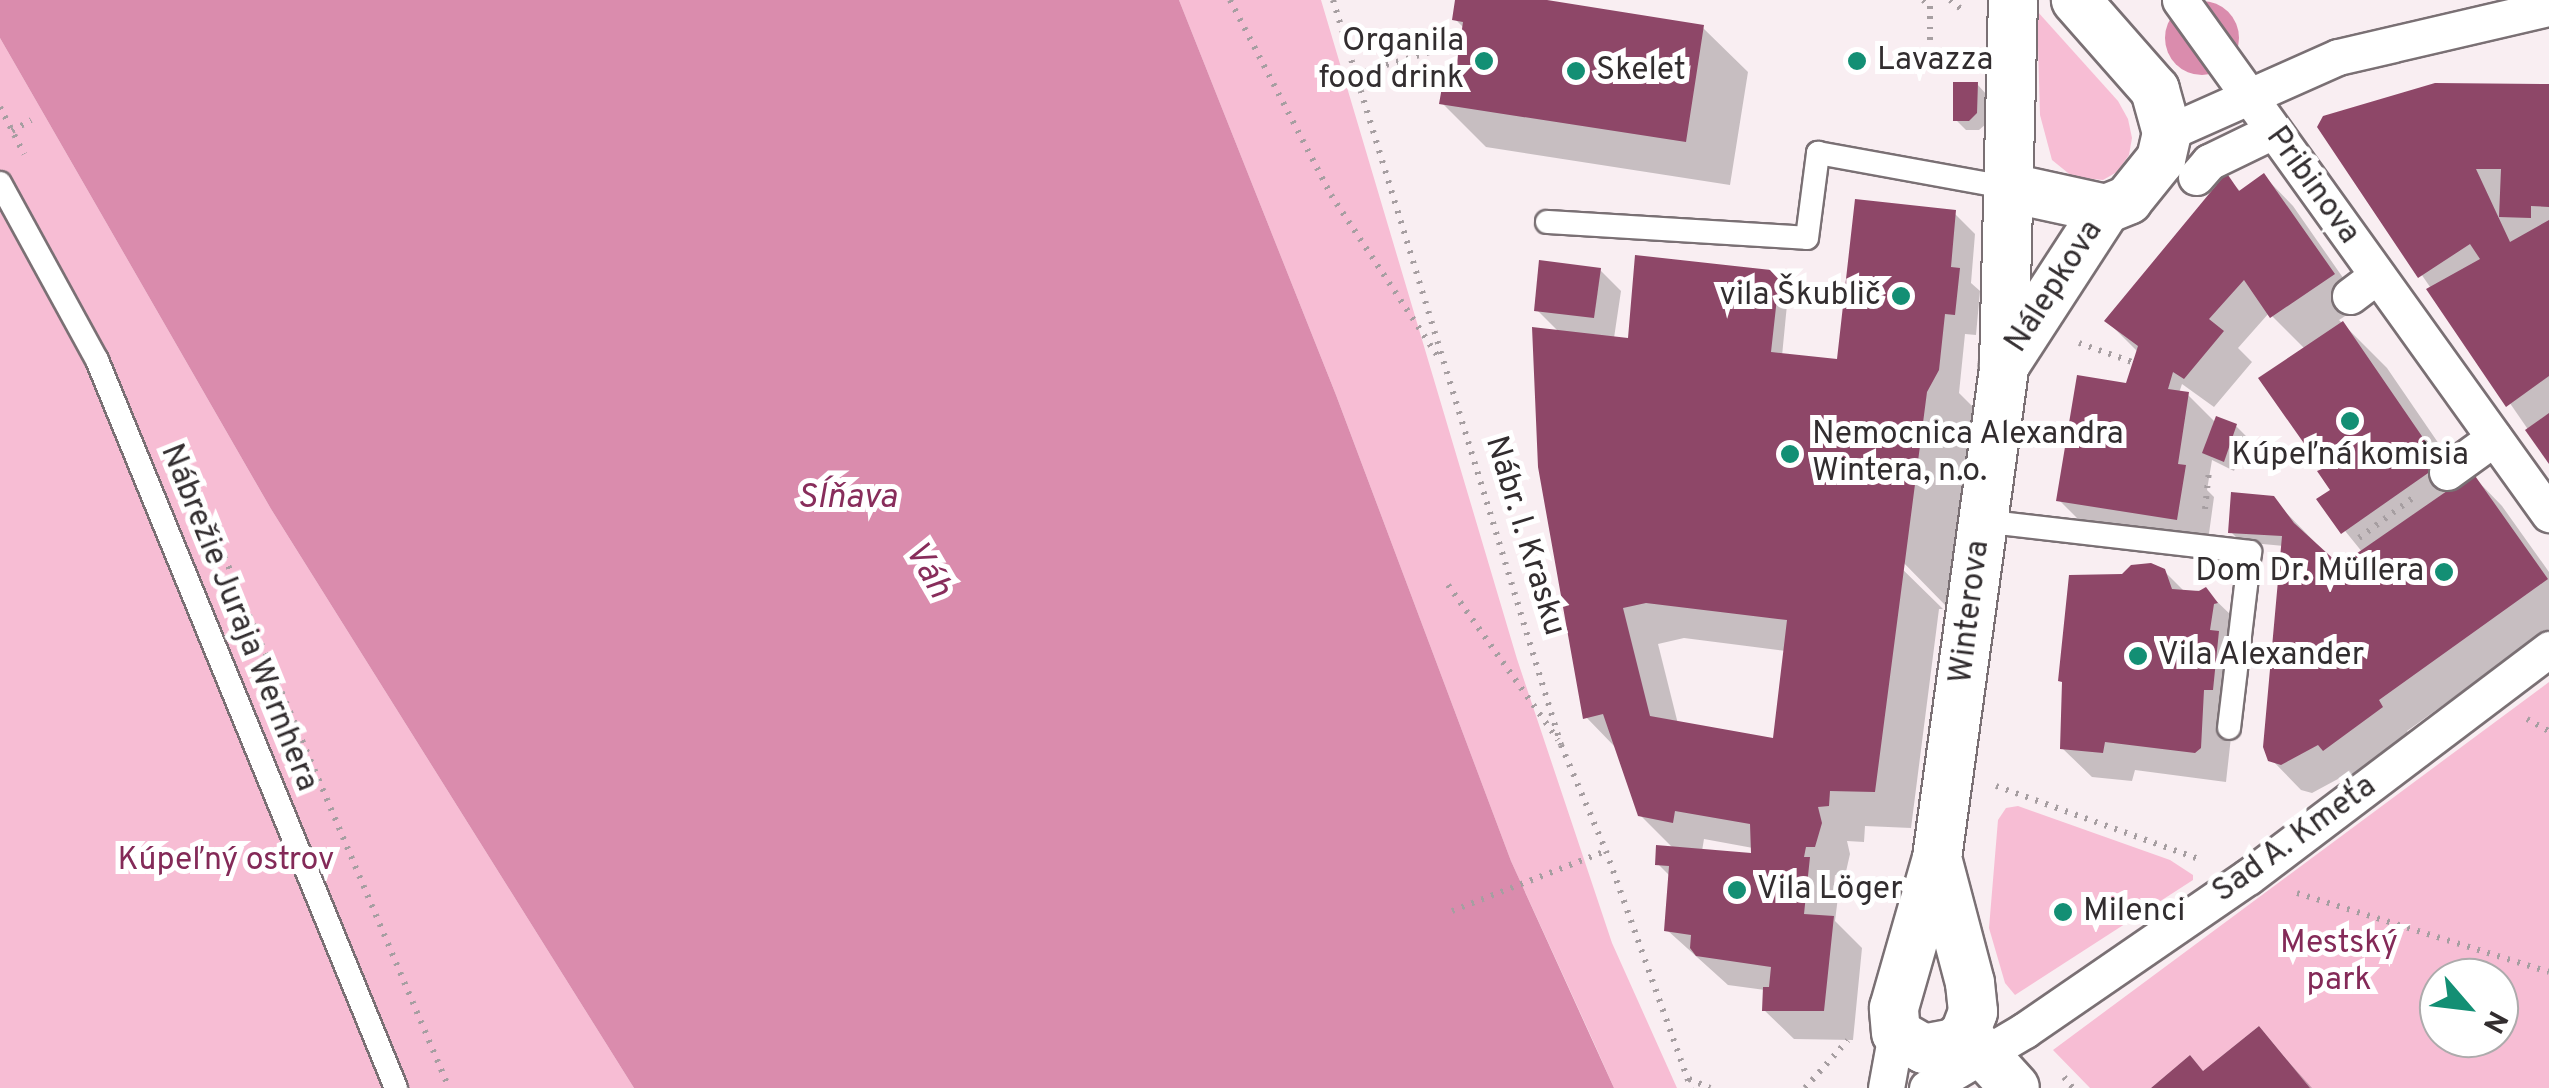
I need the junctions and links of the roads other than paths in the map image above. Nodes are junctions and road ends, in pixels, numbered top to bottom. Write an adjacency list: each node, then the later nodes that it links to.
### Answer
1 (2013, 0): 10 (street, Nálepkova)
2 (2076, 0): 7 (street)
3 (2181, 0): 5 (street, Pribinova)
4 (2549, 8): 5 (street)
5 (2237, 81): 6 (street, Pribinova); 7 (street)
6 (2273, 131): 8 (street); 14 (street, Pribinova)
7 (2166, 134): 11 (street, Nálepkova)
8 (2196, 177)
9 (0, 183): 23 (lane, Nábrežie Juraja Wernhera)
10 (2010, 188): 11 (street, Nálepkova); 12 (lane); 13 (street, Nálepkova)
11 (2106, 209): 13 (street, Nálepkova)
12 (1547, 222)
13 (2004, 366): 17 (street, Winterova)
14 (2494, 438): 15 (street); 16 (street, Pribinova)
15 (2447, 472)
16 (2549, 514)
17 (1982, 521): 19 (lane); 20 (street, Winterova)
18 (2549, 648): 22 (street, Sad A. Kmeťa)
19 (2229, 728)
20 (1937, 858): 21 (street, Winterova); 22 (street, Winterova)
21 (1896, 1033): 22 (street); 24 (street)
22 (1988, 1058): 25 (street, Sad A. Kmeťa)
23 (396, 1088)
24 (1886, 1088)
25 (1927, 1088)

